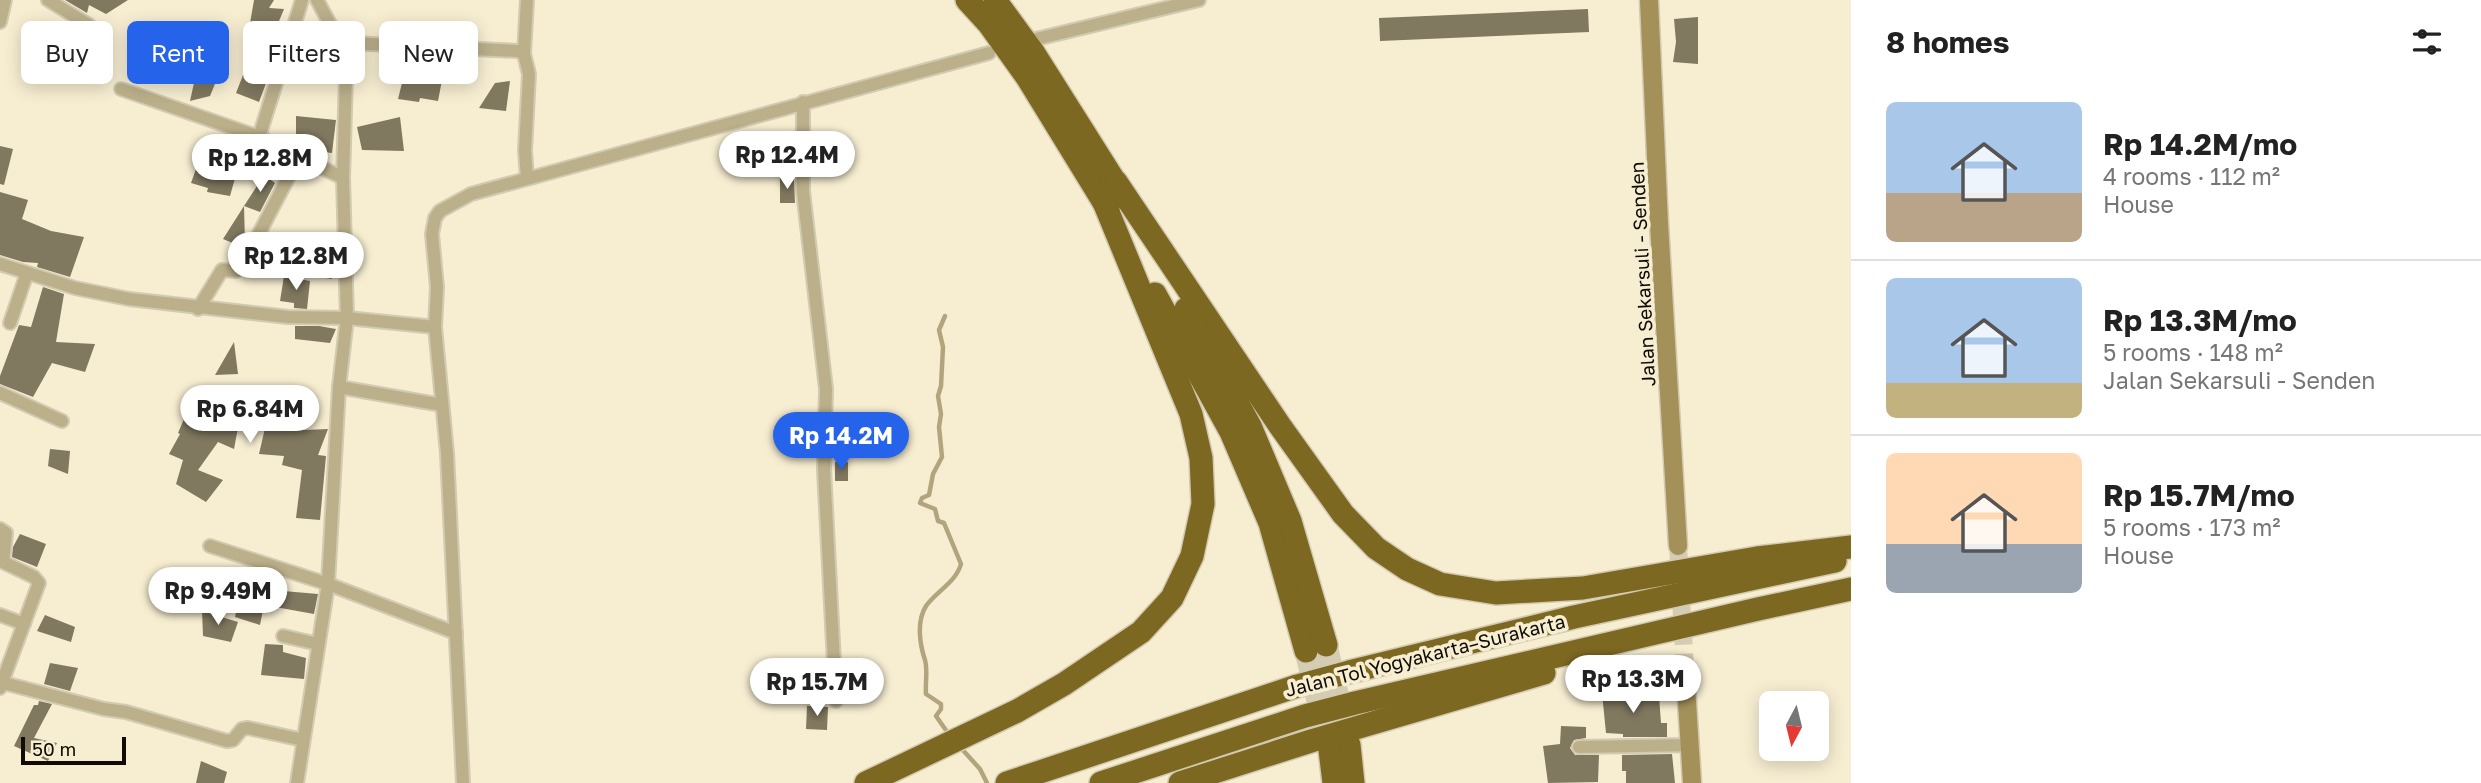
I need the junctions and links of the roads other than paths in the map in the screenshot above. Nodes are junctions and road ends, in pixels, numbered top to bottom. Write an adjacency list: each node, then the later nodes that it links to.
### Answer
1 (5, 0): 12 (street)
2 (48, 0): 10 (street)
3 (302, 0): 20 (street)
4 (317, 0): 11 (street)
5 (527, 0): 16 (street)
6 (967, 0): 24 (highway)
7 (995, 0): 24 (highway)
8 (1199, 0): 13 (street)
9 (1649, 0): 37 (street, Jalan Sekarsuli - Senden)
10 (82, 21)
11 (328, 21)
12 (0, 22)
13 (1036, 39)
14 (365, 44): 16 (street)
15 (989, 53): 19 (street)
16 (524, 54): 23 (street)
17 (346, 84): 22 (street)
18 (121, 89): 20 (street)
19 (803, 102): 23 (street); 51 (street)
20 (259, 137): 21 (street)
21 (299, 157): 22 (street); 27 (street)
22 (343, 178): 28 (street)
23 (527, 178): 30 (street)
24 (1108, 188): 38 (highway); 48 (highway); 57 (highway)
25 (0, 264): 26 (street)
26 (27, 273): 27 (street); 29 (street)
27 (198, 309): 28 (street)
28 (347, 318): 30 (street); 31 (street)
29 (10, 323)
30 (435, 327): 33 (street)
31 (339, 387): 33 (street); 40 (street)
32 (0, 393): 34 (street)
33 (442, 405): 45 (street)
34 (62, 421)
35 (0, 529): 44 (street)
36 (210, 546): 40 (street)
37 (1678, 546)
38 (1851, 547)
39 (1851, 558): 58 (highway, Jalan Tol Yogyakarta–Surakarta)
40 (328, 584): 45 (street); 47 (street)
41 (1851, 589): 42 (highway, Jalan Tol Yogyakarta–Surakarta)
42 (1758, 609): 59 (highway, Jalan Tol Yogyakarta–Surakarta); 60 (highway)
43 (0, 615): 44 (street)
44 (24, 624): 50 (street)
45 (456, 633): 56 (street)
46 (283, 636): 47 (street)
47 (318, 644): 52 (street)
48 (1316, 648)
49 (1685, 669): 53 (street)
50 (0, 684): 52 (street)
51 (836, 701)
52 (303, 740): 55 (street)
53 (1690, 746): 54 (street); 63 (street)
54 (1579, 747)
55 (297, 783)
56 (463, 783)
57 (866, 783)
58 (1007, 783)
59 (1101, 783)
60 (1180, 783)
61 (1334, 783): 62 (highway)
62 (1353, 783)
63 (1692, 783)

